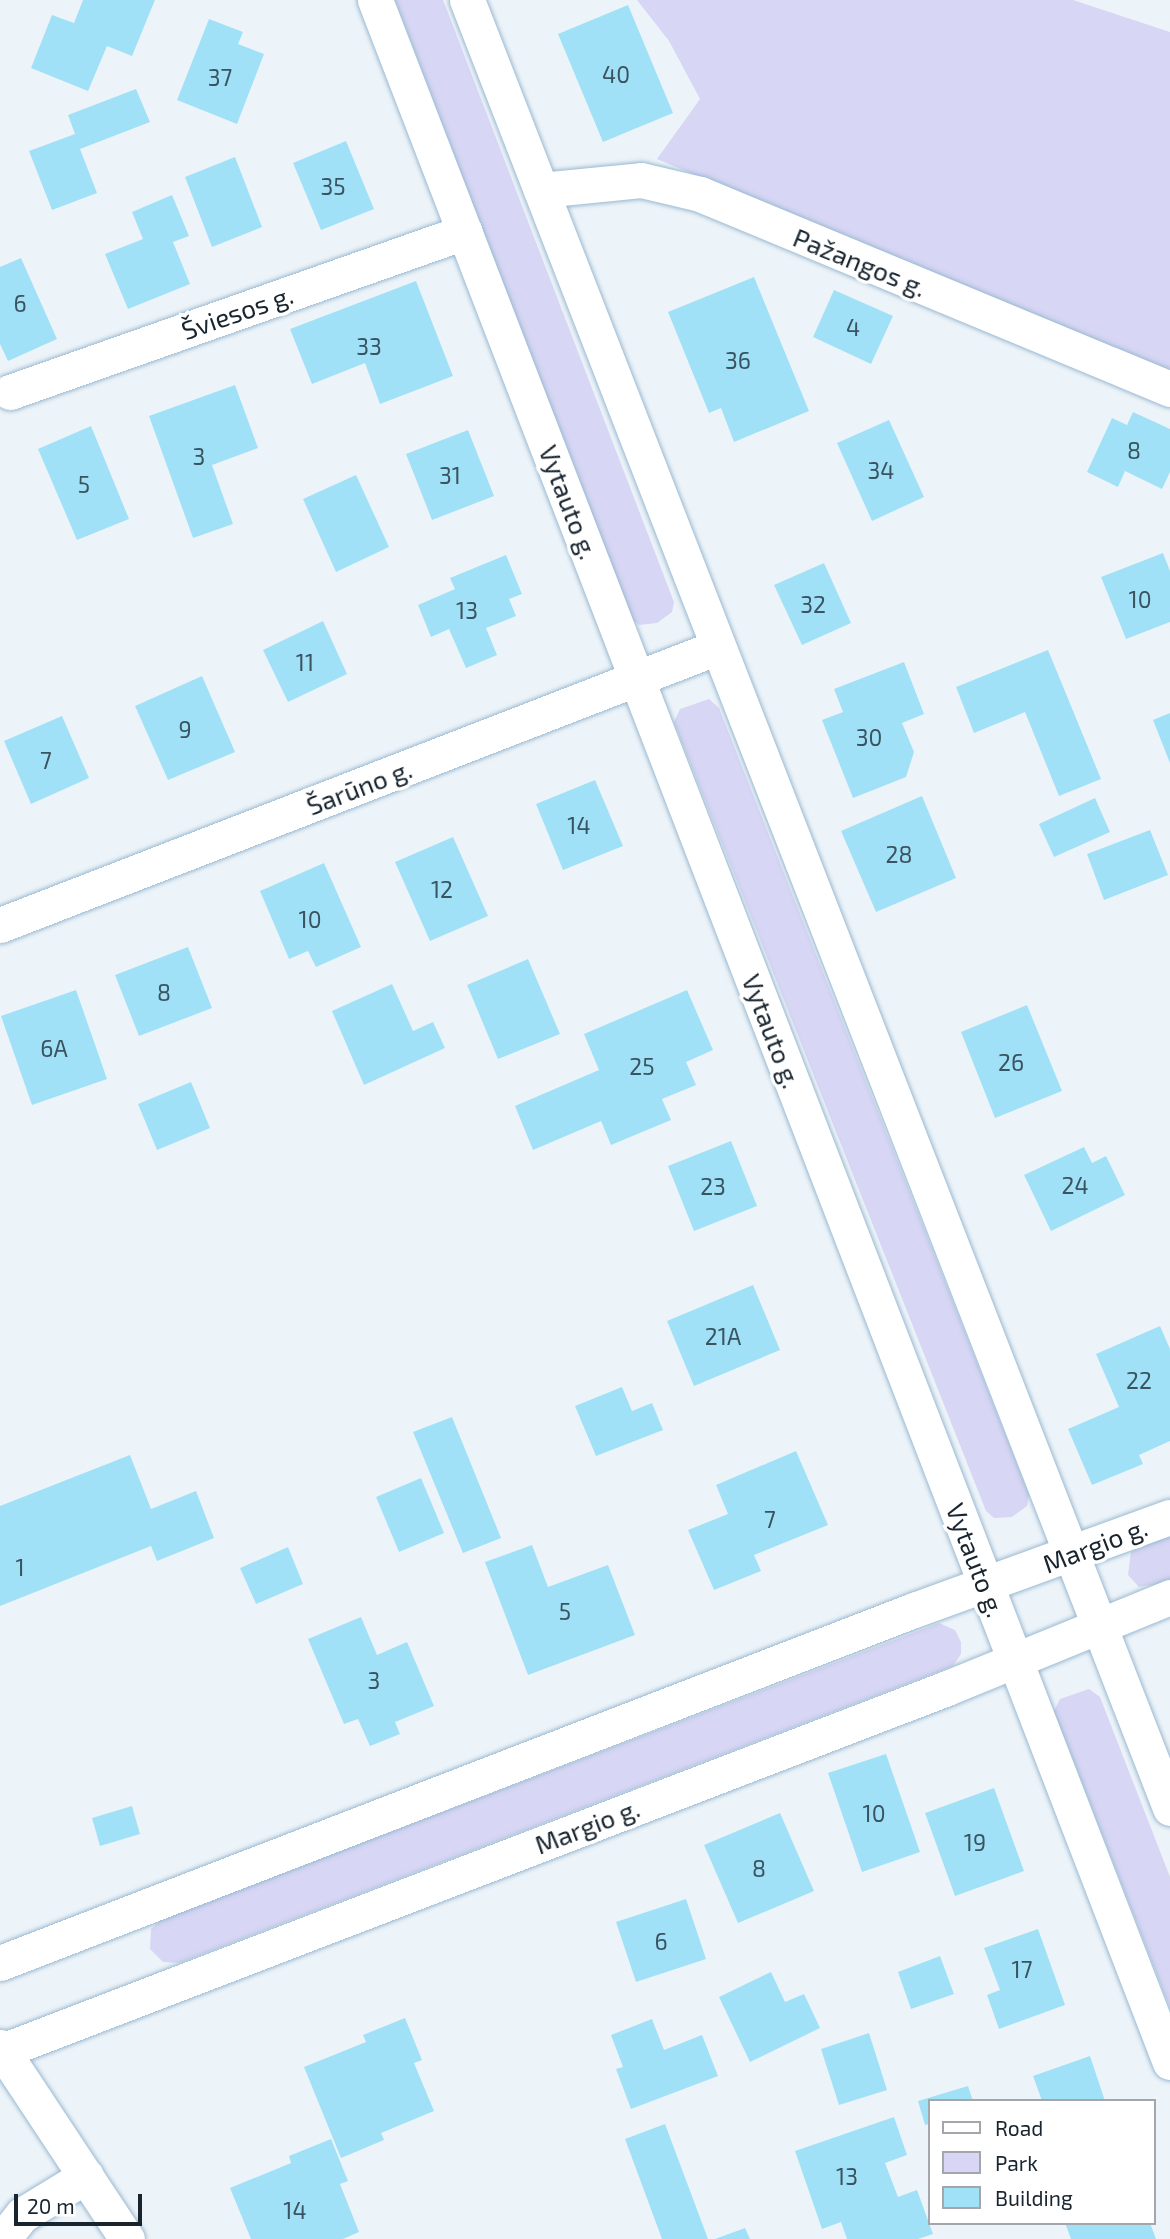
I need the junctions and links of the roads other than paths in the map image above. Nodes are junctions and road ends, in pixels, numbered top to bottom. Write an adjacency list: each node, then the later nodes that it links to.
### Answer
1 (375, 0): 4 (street, Vytauto g.)
2 (467, 0): 3 (street)
3 (541, 190): 5 (street, Pažangos g.); 7 (street)
4 (465, 232): 6 (street, Šviesos g.); 8 (street, Vytauto g.)
5 (1170, 390)
6 (10, 392)
7 (719, 647): 8 (street, Šarūno g.); 11 (street)
8 (637, 679): 9 (street, Šarūno g.); 12 (street, Vytauto g.)
9 (0, 925)
10 (1170, 1517): 11 (street, Margio g.)
11 (1072, 1554): 12 (street, Margio g.); 14 (street)
12 (987, 1587): 15 (street, Vytauto g.); 17 (street, Margio g.)
13 (1170, 1597): 14 (street, Margio g.)
14 (1099, 1624): 15 (street, Margio g.); 16 (street)
15 (1014, 1658): 18 (street, Margio g.); 19 (street, Vytauto g.)
16 (1170, 1808)
17 (0, 1963)
18 (1, 2049): 20 (street)
19 (1170, 2062)
20 (86, 2176): 21 (street); 22 (street)
21 (3, 2239)
22 (127, 2239)

